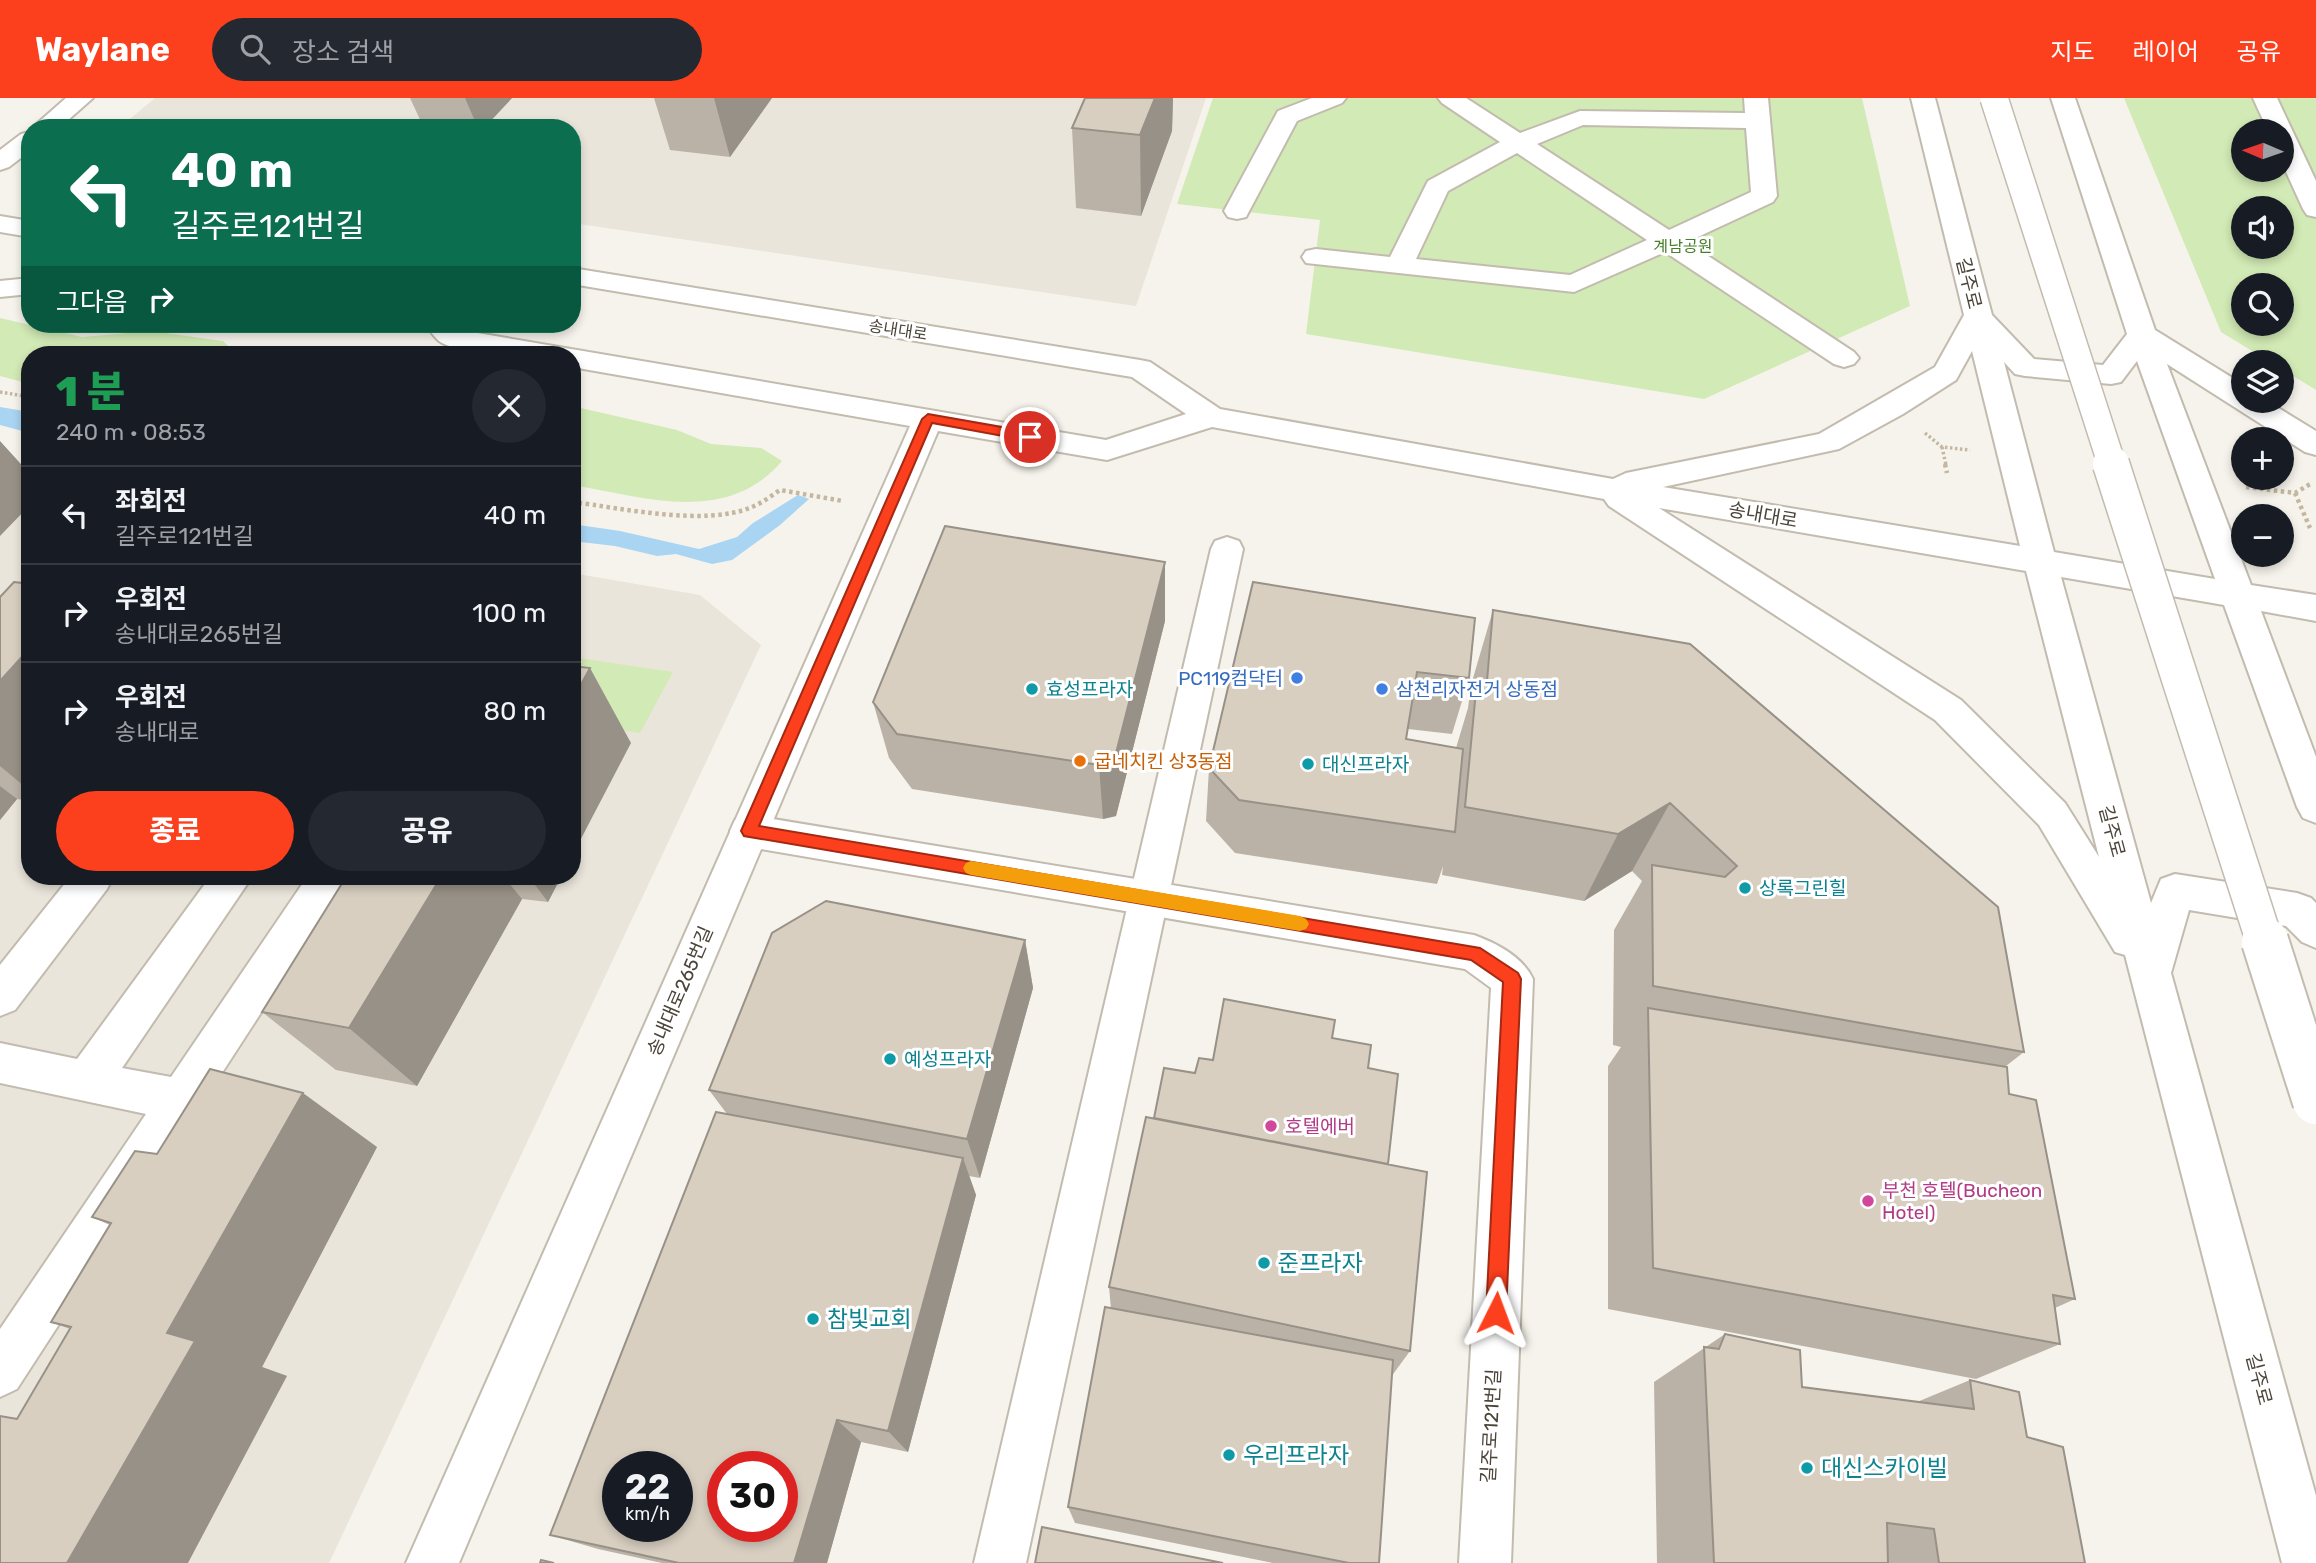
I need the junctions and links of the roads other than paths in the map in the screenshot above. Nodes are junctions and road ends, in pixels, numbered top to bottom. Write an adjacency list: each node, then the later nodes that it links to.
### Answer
1 (82, 98): 9 (street)
2 (1334, 98): 16 (street)
3 (1450, 98): 11 (street)
4 (1923, 98): 25 (street, 길주로)
5 (1994, 98): 53 (street, bridge)
6 (2063, 98): 27 (street)
7 (2265, 98): 10 (street)
8 (1757, 110): 11 (street); 19 (street)
9 (55, 119)
10 (2275, 119)
11 (1518, 143): 19 (street); 21 (street)
12 (21, 146): 14 (street)
13 (2294, 161): 15 (street)
14 (0, 162)
15 (2316, 209)
16 (1237, 211)
17 (0, 224): 18 (street)
18 (21, 228)
19 (1668, 242): 21 (street); 29 (street)
20 (1316, 257): 21 (street)
21 (1400, 265)
22 (581, 277): 33 (street, 송내대로)
23 (21, 287): 24 (street)
24 (0, 289)
25 (1977, 316): 27 (street); 36 (street); 38 (street, 길주로)
26 (448, 333): 28 (street)
27 (2142, 335): 31 (street); 39 (street)
28 (504, 346)
29 (1844, 358)
30 (581, 360): 34 (street, 송내대로)
31 (2231, 391)
32 (2266, 413): 35 (street)
33 (1211, 417): 34 (street, 송내대로); 36 (street, 송내대로)
34 (928, 419): 42 (street, 송내대로265번길)
35 (2316, 445)
36 (1605, 488): 38 (street, 송내대로); 48 (street)
37 (1227, 549): 46 (street)
38 (2040, 562): 39 (street, 송내대로); 48 (street, 길주로)
39 (2238, 595): 40 (street, 송내대로); 41 (street)
40 (2316, 608)
41 (2316, 807)
42 (749, 831): 46 (street, 길주로121번길); 55 (street, 송내대로265번길)
43 (87, 885): 49 (street)
44 (226, 885): 51 (street)
45 (324, 885): 52 (street)
46 (1149, 898): 56 (street); 57 (street, 길주로121번길)
47 (2316, 930): 48 (street)
48 (2150, 974): 58 (street, 길주로)
49 (0, 997)
50 (0, 1063): 51 (street)
51 (87, 1081): 52 (street)
52 (180, 1101): 54 (street)
53 (2316, 1101)
54 (0, 1372)
55 (432, 1563)
56 (1000, 1563)
57 (1485, 1563)
58 (2308, 1563)

